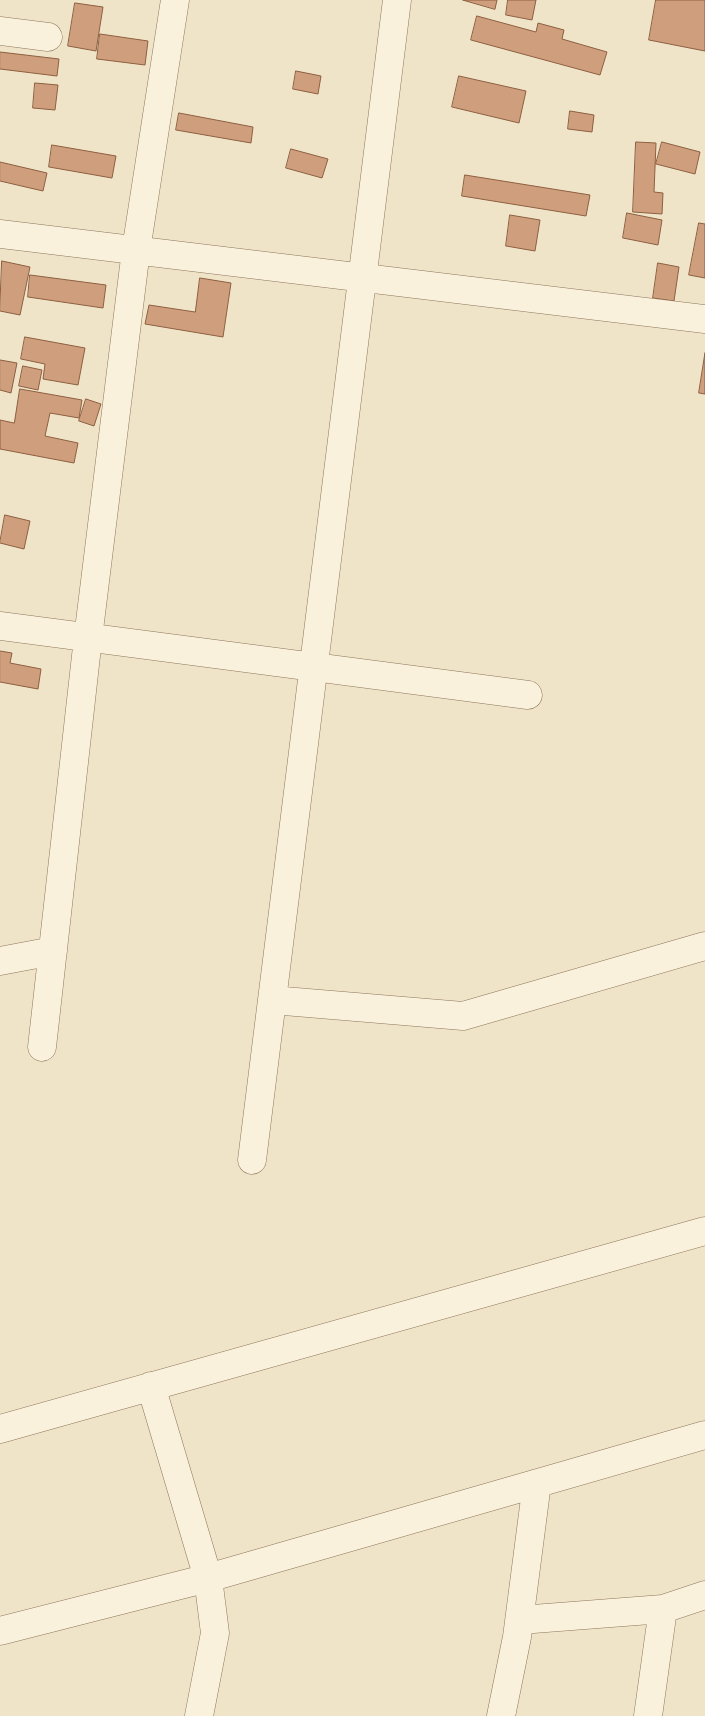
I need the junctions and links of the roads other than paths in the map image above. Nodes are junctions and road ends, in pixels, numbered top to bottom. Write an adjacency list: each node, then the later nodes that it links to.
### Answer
1 (175, 0): 6 (street)
2 (397, 0): 7 (street)
3 (0, 31): 4 (street)
4 (48, 38)
5 (0, 234): 6 (street)
6 (136, 250): 7 (street); 10 (street)
7 (362, 278): 8 (street); 11 (street)
8 (705, 319)
9 (0, 626): 10 (street)
10 (88, 638): 11 (street); 14 (street)
11 (313, 668): 12 (street); 16 (street)
12 (528, 695)
13 (705, 946): 16 (street)
14 (53, 951): 15 (street); 17 (street)
15 (0, 961)
16 (272, 1000): 18 (street)
17 (42, 1047)
18 (252, 1160)
19 (705, 1230): 20 (street)
20 (151, 1386): 21 (street); 24 (street)
21 (0, 1429)
22 (705, 1435): 23 (street)
23 (537, 1483): 24 (street); 27 (street)
24 (208, 1578): 28 (street); 29 (street)
25 (705, 1595): 26 (street)
26 (663, 1609): 27 (street); 31 (street)
27 (520, 1620): 30 (street)
28 (0, 1631)
29 (200, 1716)
30 (501, 1716)
31 (648, 1716)

